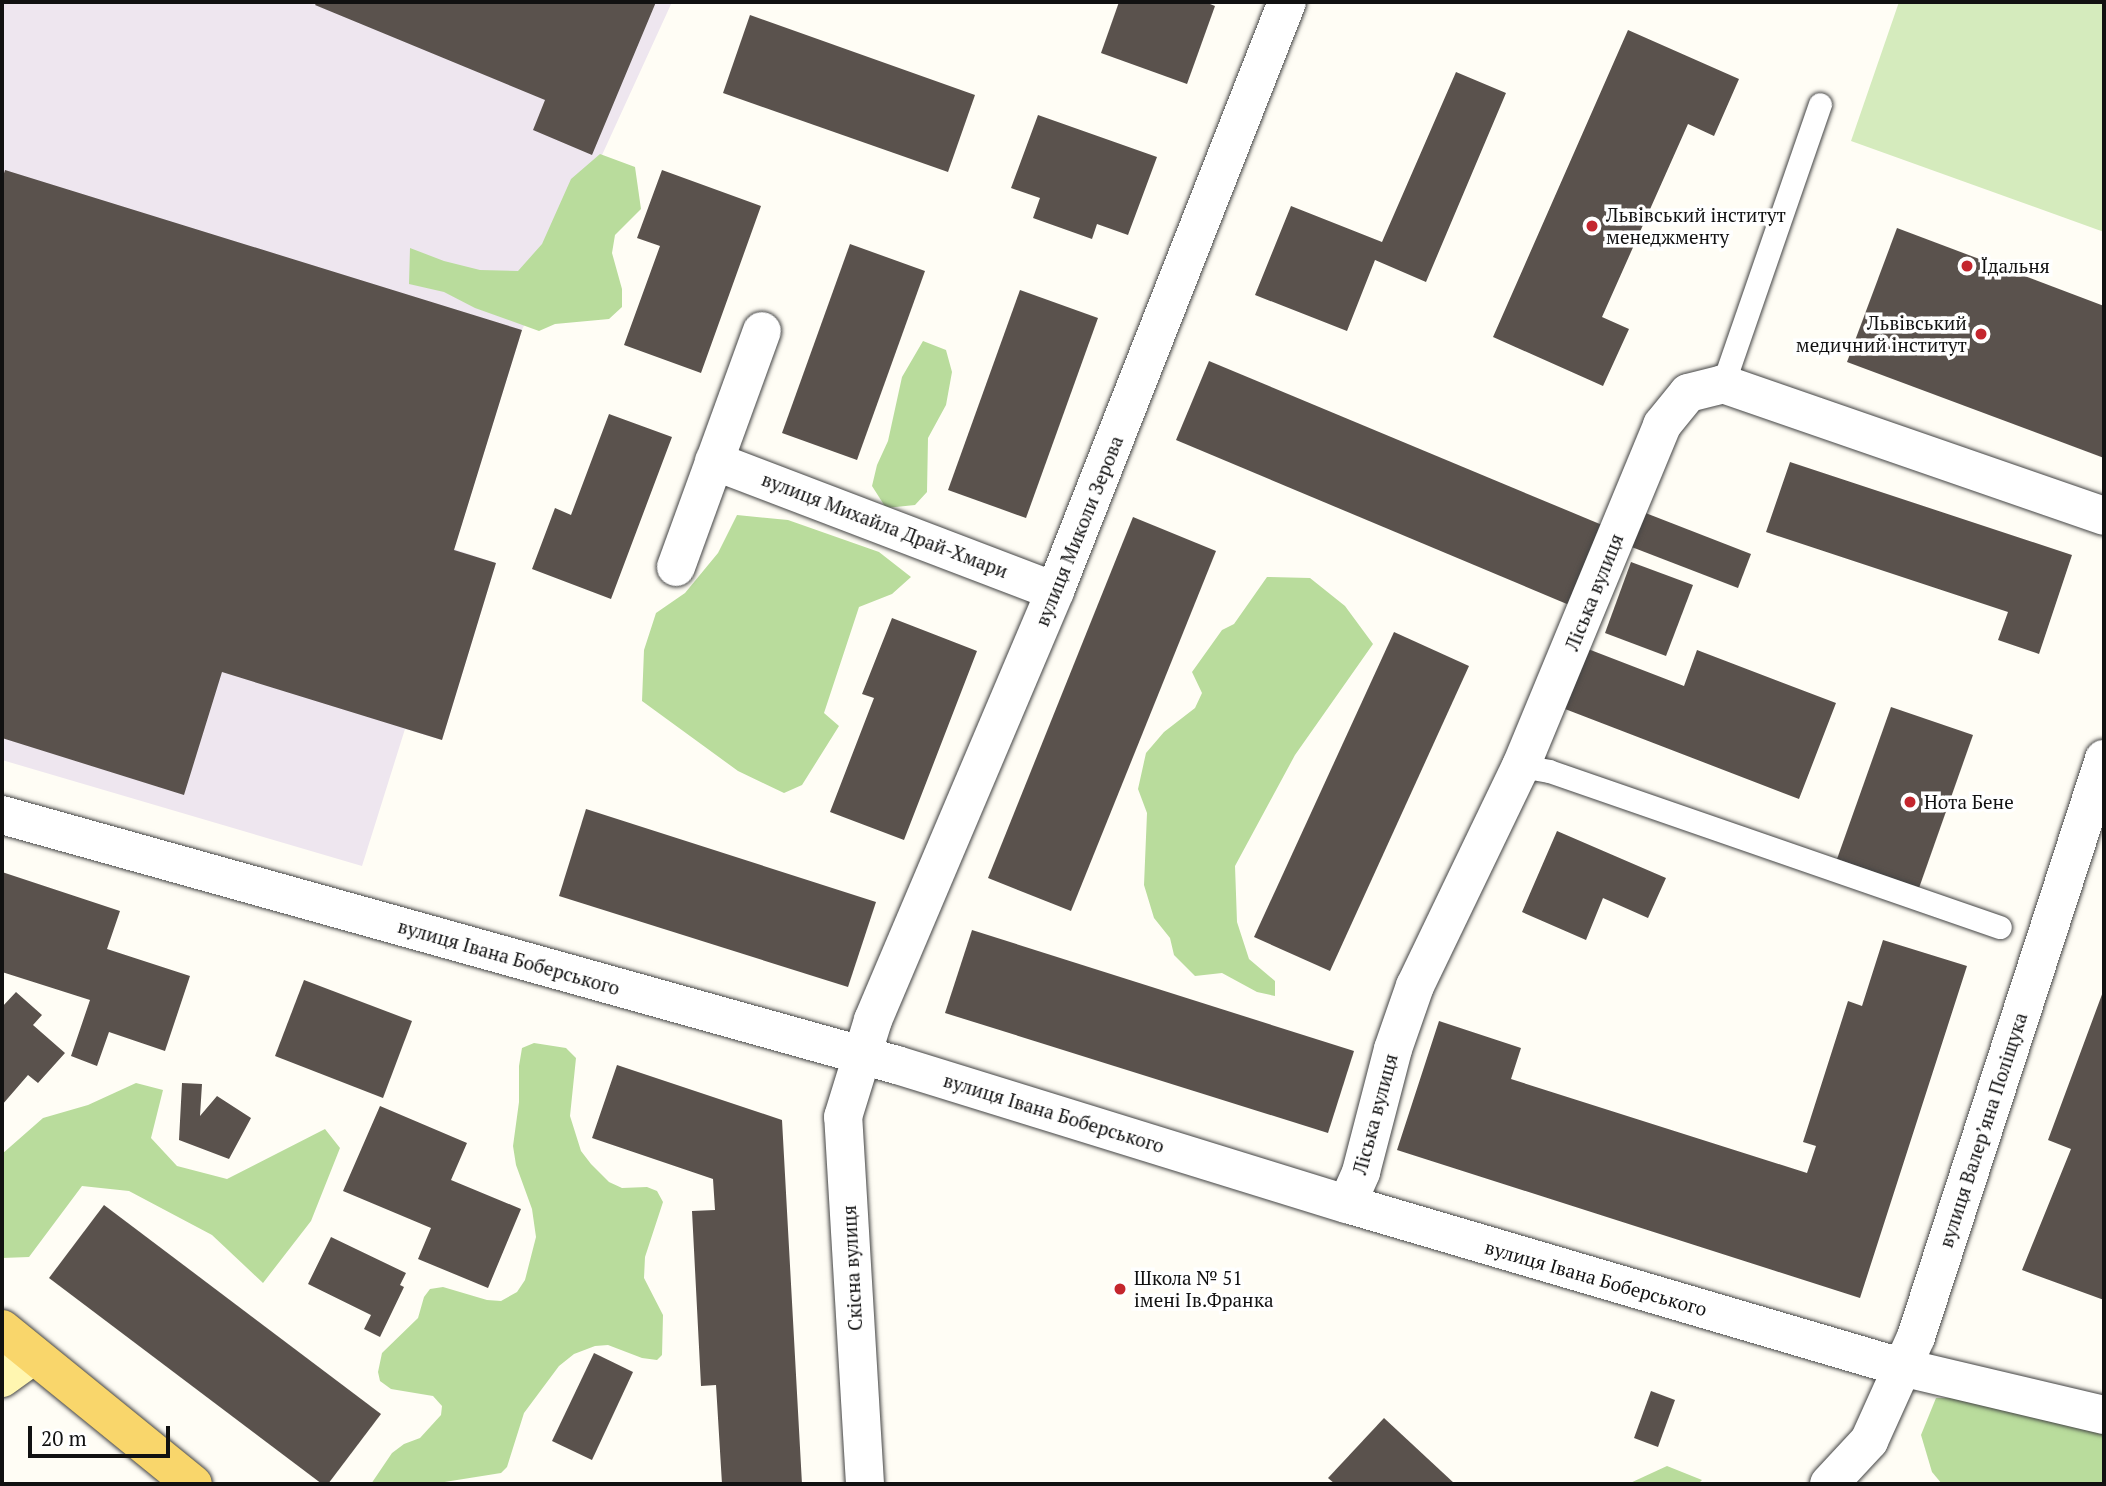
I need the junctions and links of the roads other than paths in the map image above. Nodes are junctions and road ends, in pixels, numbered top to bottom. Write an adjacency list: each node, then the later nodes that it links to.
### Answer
1 (1287, 2): 8 (street, вулиця Миколи Зерова)
2 (1821, 104): 4 (lane)
3 (762, 331): 5 (street)
4 (1723, 384): 6 (street); 10 (street, Ліська вулиця)
5 (714, 461): 7 (street); 8 (street, вулиця Михайла Драй-Хмари)
6 (2104, 516)
7 (676, 567)
8 (1055, 592): 13 (street, вулиця Миколи Зерова)
9 (2104, 759): 17 (street, вулиця Валерʼяна Поліщука)
10 (1521, 766): 12 (lane); 14 (street, Ліська вулиця)
11 (2, 816): 13 (street, вулиця Івана Боберського)
12 (2000, 927)
13 (861, 1055): 14 (street, вулиця Івана Боберського); 21 (street, Скісна вулиця)
14 (1347, 1204): 17 (street, вулиця Івана Боберського)
15 (2, 1329): 16 (main road)
16 (34, 1355): 18 (main road); 20 (main road)
17 (1901, 1367): 19 (street, вулиця Івана Боберського); 22 (street, вулиця Валерʼяна Поліщука)
18 (2, 1378)
19 (2104, 1415)
20 (193, 1484)
21 (865, 1484)
22 (1829, 1484)

